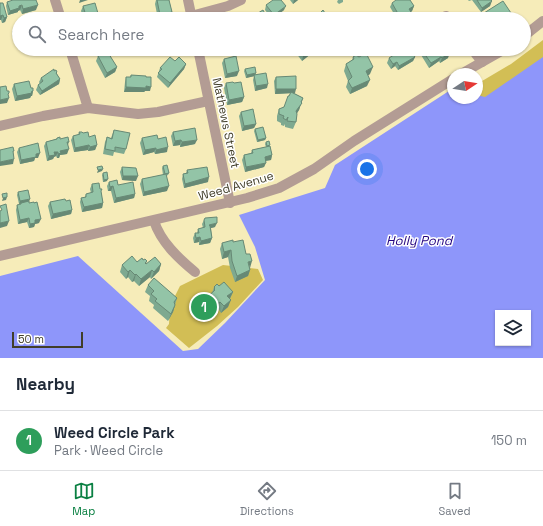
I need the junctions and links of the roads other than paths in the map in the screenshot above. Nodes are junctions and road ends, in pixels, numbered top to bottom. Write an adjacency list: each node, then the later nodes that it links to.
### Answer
1 (56, 0): 4 (street)
2 (188, 0): 5 (street)
3 (241, 0): 6 (street)
4 (59, 12)
5 (191, 12)
6 (210, 12)
7 (543, 21): 8 (street)
8 (531, 30)
9 (72, 56): 17 (street)
10 (199, 56): 16 (street, Mathews Street)
11 (477, 56): 13 (street)
12 (493, 56): 13 (street)
13 (482, 62): 14 (street)
14 (472, 68)
15 (447, 83): 19 (street, Weed Avenue)
16 (208, 101): 17 (street); 19 (street, Mathews Street)
17 (88, 108): 18 (street)
18 (0, 126)
19 (230, 203): 20 (street, Weed Avenue)
20 (154, 220): 21 (street, Weed Avenue); 22 (street)
21 (0, 256)
22 (195, 272)

